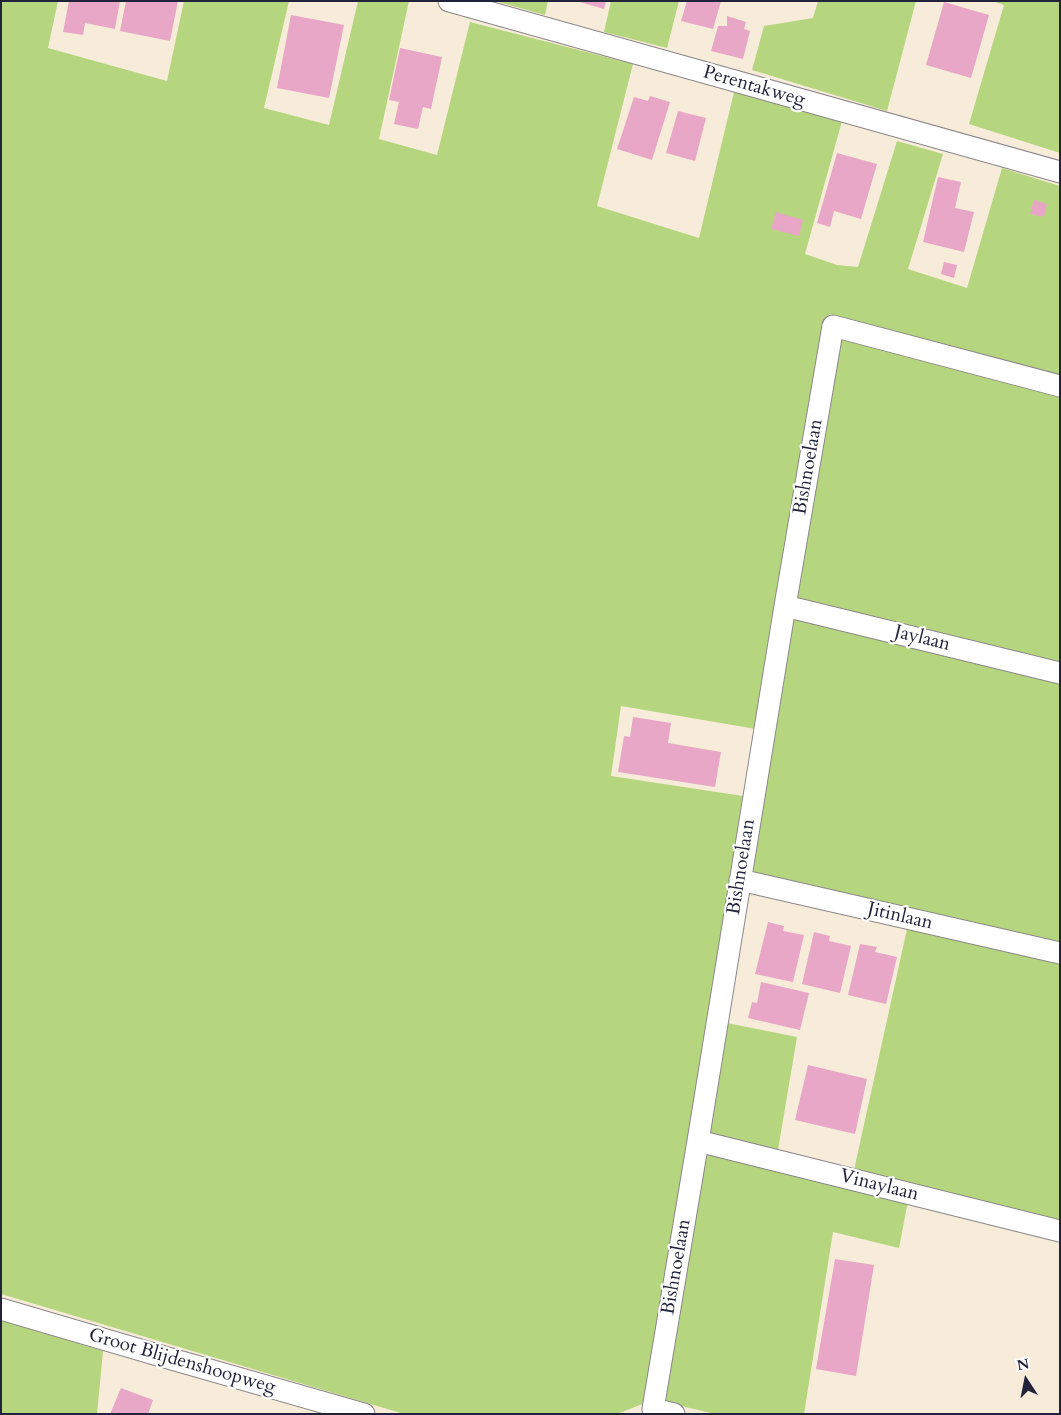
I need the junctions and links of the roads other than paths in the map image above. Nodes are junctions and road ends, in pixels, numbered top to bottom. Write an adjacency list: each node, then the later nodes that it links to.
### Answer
1 (449, 1): 2 (street, Perentakweg)
2 (1060, 172)
3 (1060, 386): 4 (street, Bishnoelaan)
4 (784, 606): 5 (street, Jaylaan); 6 (street, Bishnoelaan)
5 (1060, 673)
6 (740, 880): 7 (street, Jitinlaan); 8 (street, Bishnoelaan)
7 (1060, 954)
8 (698, 1141): 9 (street, Vinaylaan); 11 (street, Bishnoelaan)
9 (1060, 1231)
10 (1, 1309): 12 (street, Groot Blijdenshoopweg)
11 (646, 1411): 13 (street)
12 (364, 1414)
13 (674, 1414)

